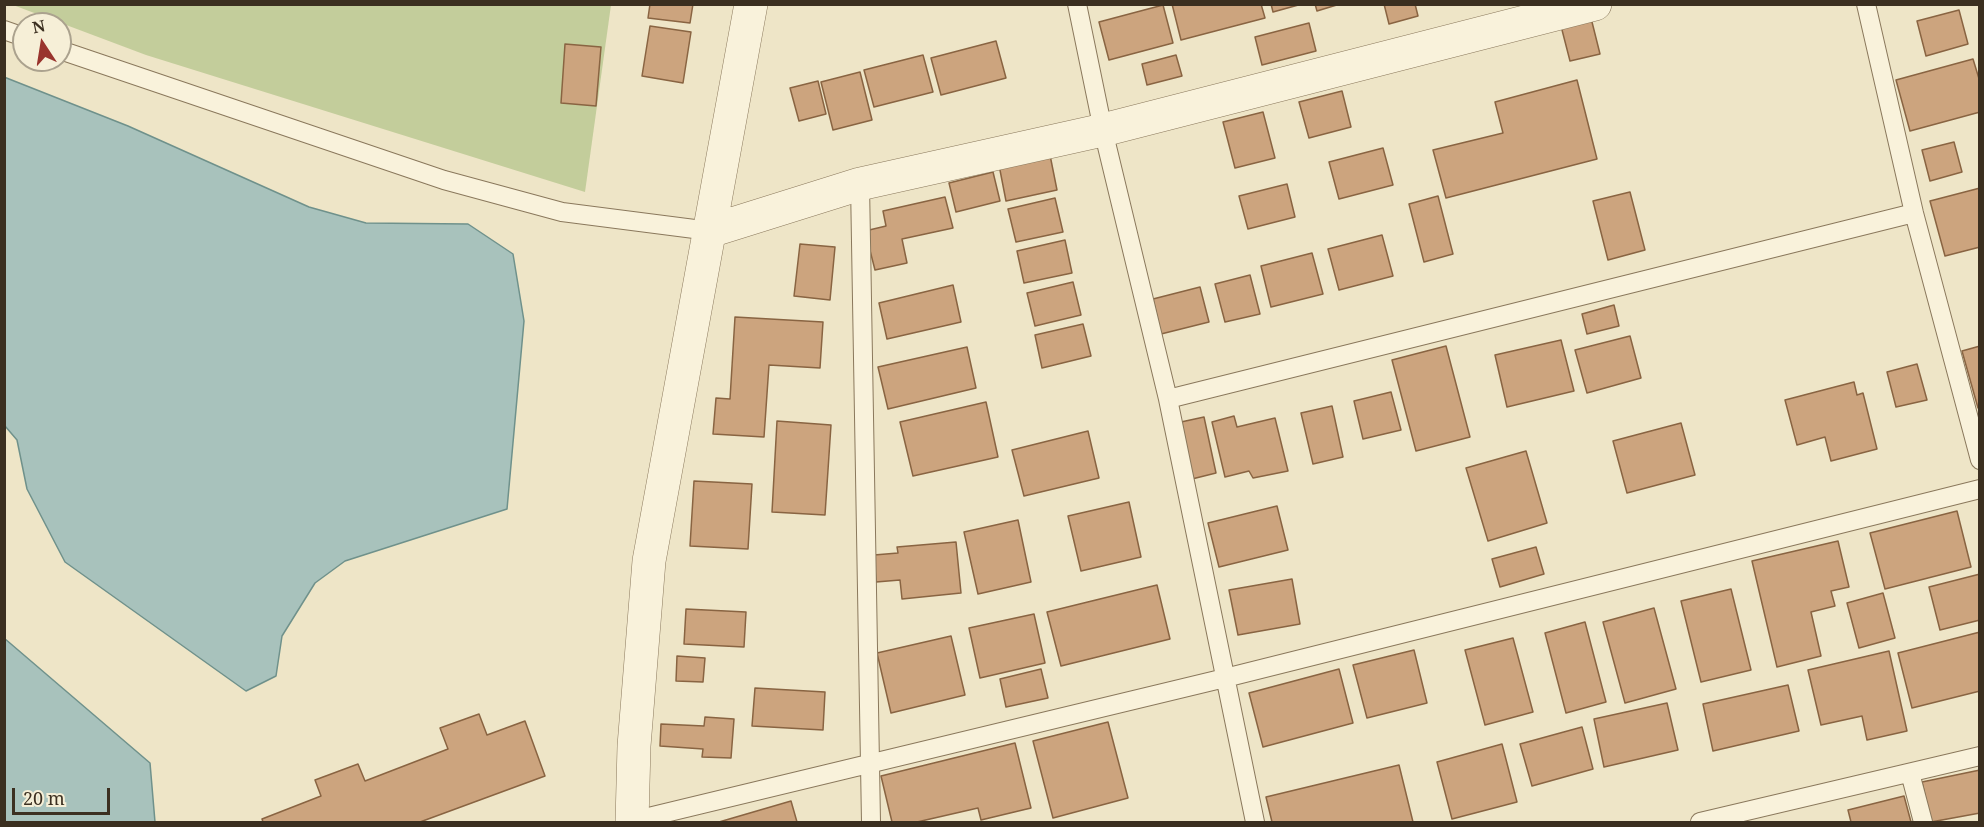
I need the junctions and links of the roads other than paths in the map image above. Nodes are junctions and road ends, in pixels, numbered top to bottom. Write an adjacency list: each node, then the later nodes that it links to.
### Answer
1 (751, 4): 9 (street)
2 (1077, 4): 6 (lane)
3 (1595, 4): 6 (street)
4 (1866, 4): 8 (lane)
5 (72, 54): 9 (lane)
6 (1103, 130): 7 (street); 10 (lane)
7 (860, 184): 9 (street); 15 (lane)
8 (1914, 213): 10 (lane); 11 (lane)
9 (710, 231): 17 (street)
10 (1168, 399): 13 (lane)
11 (1980, 460)
12 (1980, 489): 13 (lane)
13 (1225, 678): 15 (lane); 19 (lane)
14 (1980, 756): 16 (lane)
15 (870, 764): 17 (lane); 18 (lane)
16 (1910, 773): 20 (lane); 21 (lane)
17 (632, 822)
18 (871, 822)
19 (1255, 822)
20 (1700, 822)
21 (1923, 822)

